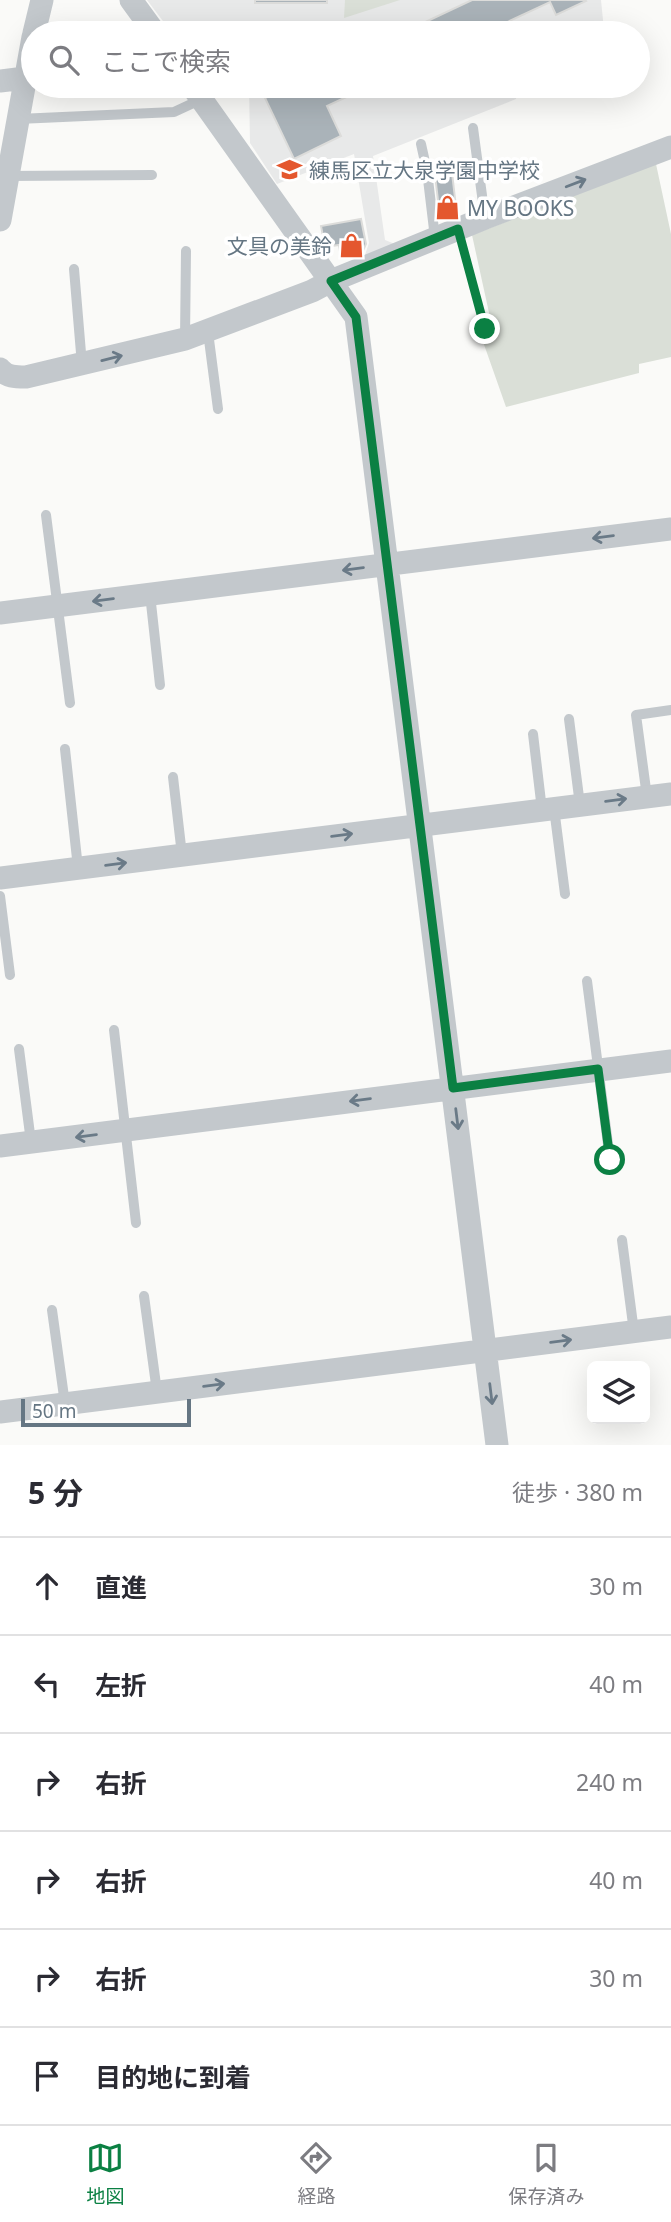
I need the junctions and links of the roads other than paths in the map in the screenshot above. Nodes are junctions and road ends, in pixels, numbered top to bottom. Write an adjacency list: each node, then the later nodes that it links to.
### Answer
1 (42, 0): 3 (street)
2 (131, 0): 4 (street)
3 (37, 21)
4 (146, 21)
5 (21, 78): 6 (street)
6 (0, 81)
7 (22, 98): 10 (street)
8 (190, 98): 10 (lane)
9 (201, 98): 21 (street)
10 (18, 119): 14 (street)
11 (473, 128): 16 (lane)
12 (421, 144): 18 (lane)
13 (671, 147): 16 (street, one-way to 13)
14 (8, 176): 15 (lane); 17 (street)
15 (152, 176)
16 (485, 218): 18 (street)
17 (0, 220)
18 (435, 238): 21 (street)
19 (186, 251): 23 (lane)
20 (74, 269): 24 (lane)
21 (331, 281): 22 (street); 29 (street)
22 (208, 332): 23 (street); 26 (lane)
23 (185, 340): 24 (street, one-way to 23)
24 (82, 365): 25 (street)
25 (0, 369)
26 (218, 410)
27 (46, 515): 31 (lane)
28 (671, 529): 29 (street, one-way to 29)
29 (386, 565): 30 (street, one-way to 30); 44 (street)
30 (150, 594): 31 (street, one-way to 31); 33 (lane)
31 (58, 605): 32 (street); 34 (lane)
32 (0, 612)
33 (160, 685)
34 (70, 703)
35 (671, 710): 41 (lane)
36 (569, 719): 42 (lane)
37 (533, 734): 43 (lane)
38 (65, 749): 46 (lane)
39 (173, 777): 45 (lane)
40 (671, 794): 41 (street)
41 (647, 797): 42 (street, one-way to 41)
42 (580, 805): 43 (street)
43 (548, 809): 44 (street); 48 (lane)
44 (419, 825): 45 (street, one-way to 44); 56 (street)
45 (182, 855): 46 (street, one-way to 45)
46 (78, 869): 47 (street)
47 (0, 878)
48 (565, 894)
49 (0, 896): 50 (lane)
50 (10, 975)
51 (587, 981): 55 (lane)
52 (114, 1030): 57 (lane)
53 (19, 1049): 58 (lane)
54 (671, 1061): 55 (street)
55 (598, 1069): 56 (street); 60 (lane)
56 (453, 1088): 57 (street, one-way to 57); 67 (street, one-way to 67)
57 (124, 1131): 58 (street, one-way to 58); 61 (lane)
58 (31, 1142): 59 (street)
59 (0, 1146)
60 (610, 1160)
61 (136, 1223)
62 (622, 1240): 66 (lane)
63 (144, 1296): 68 (lane)
64 (52, 1310): 69 (lane)
65 (671, 1327): 66 (street)
66 (634, 1332): 67 (street, one-way to 66)
67 (485, 1350): 68 (street, one-way to 67); 71 (street, one-way to 71)
68 (157, 1392): 69 (street)
69 (65, 1404): 70 (street)
70 (0, 1412)
71 (498, 1445)

